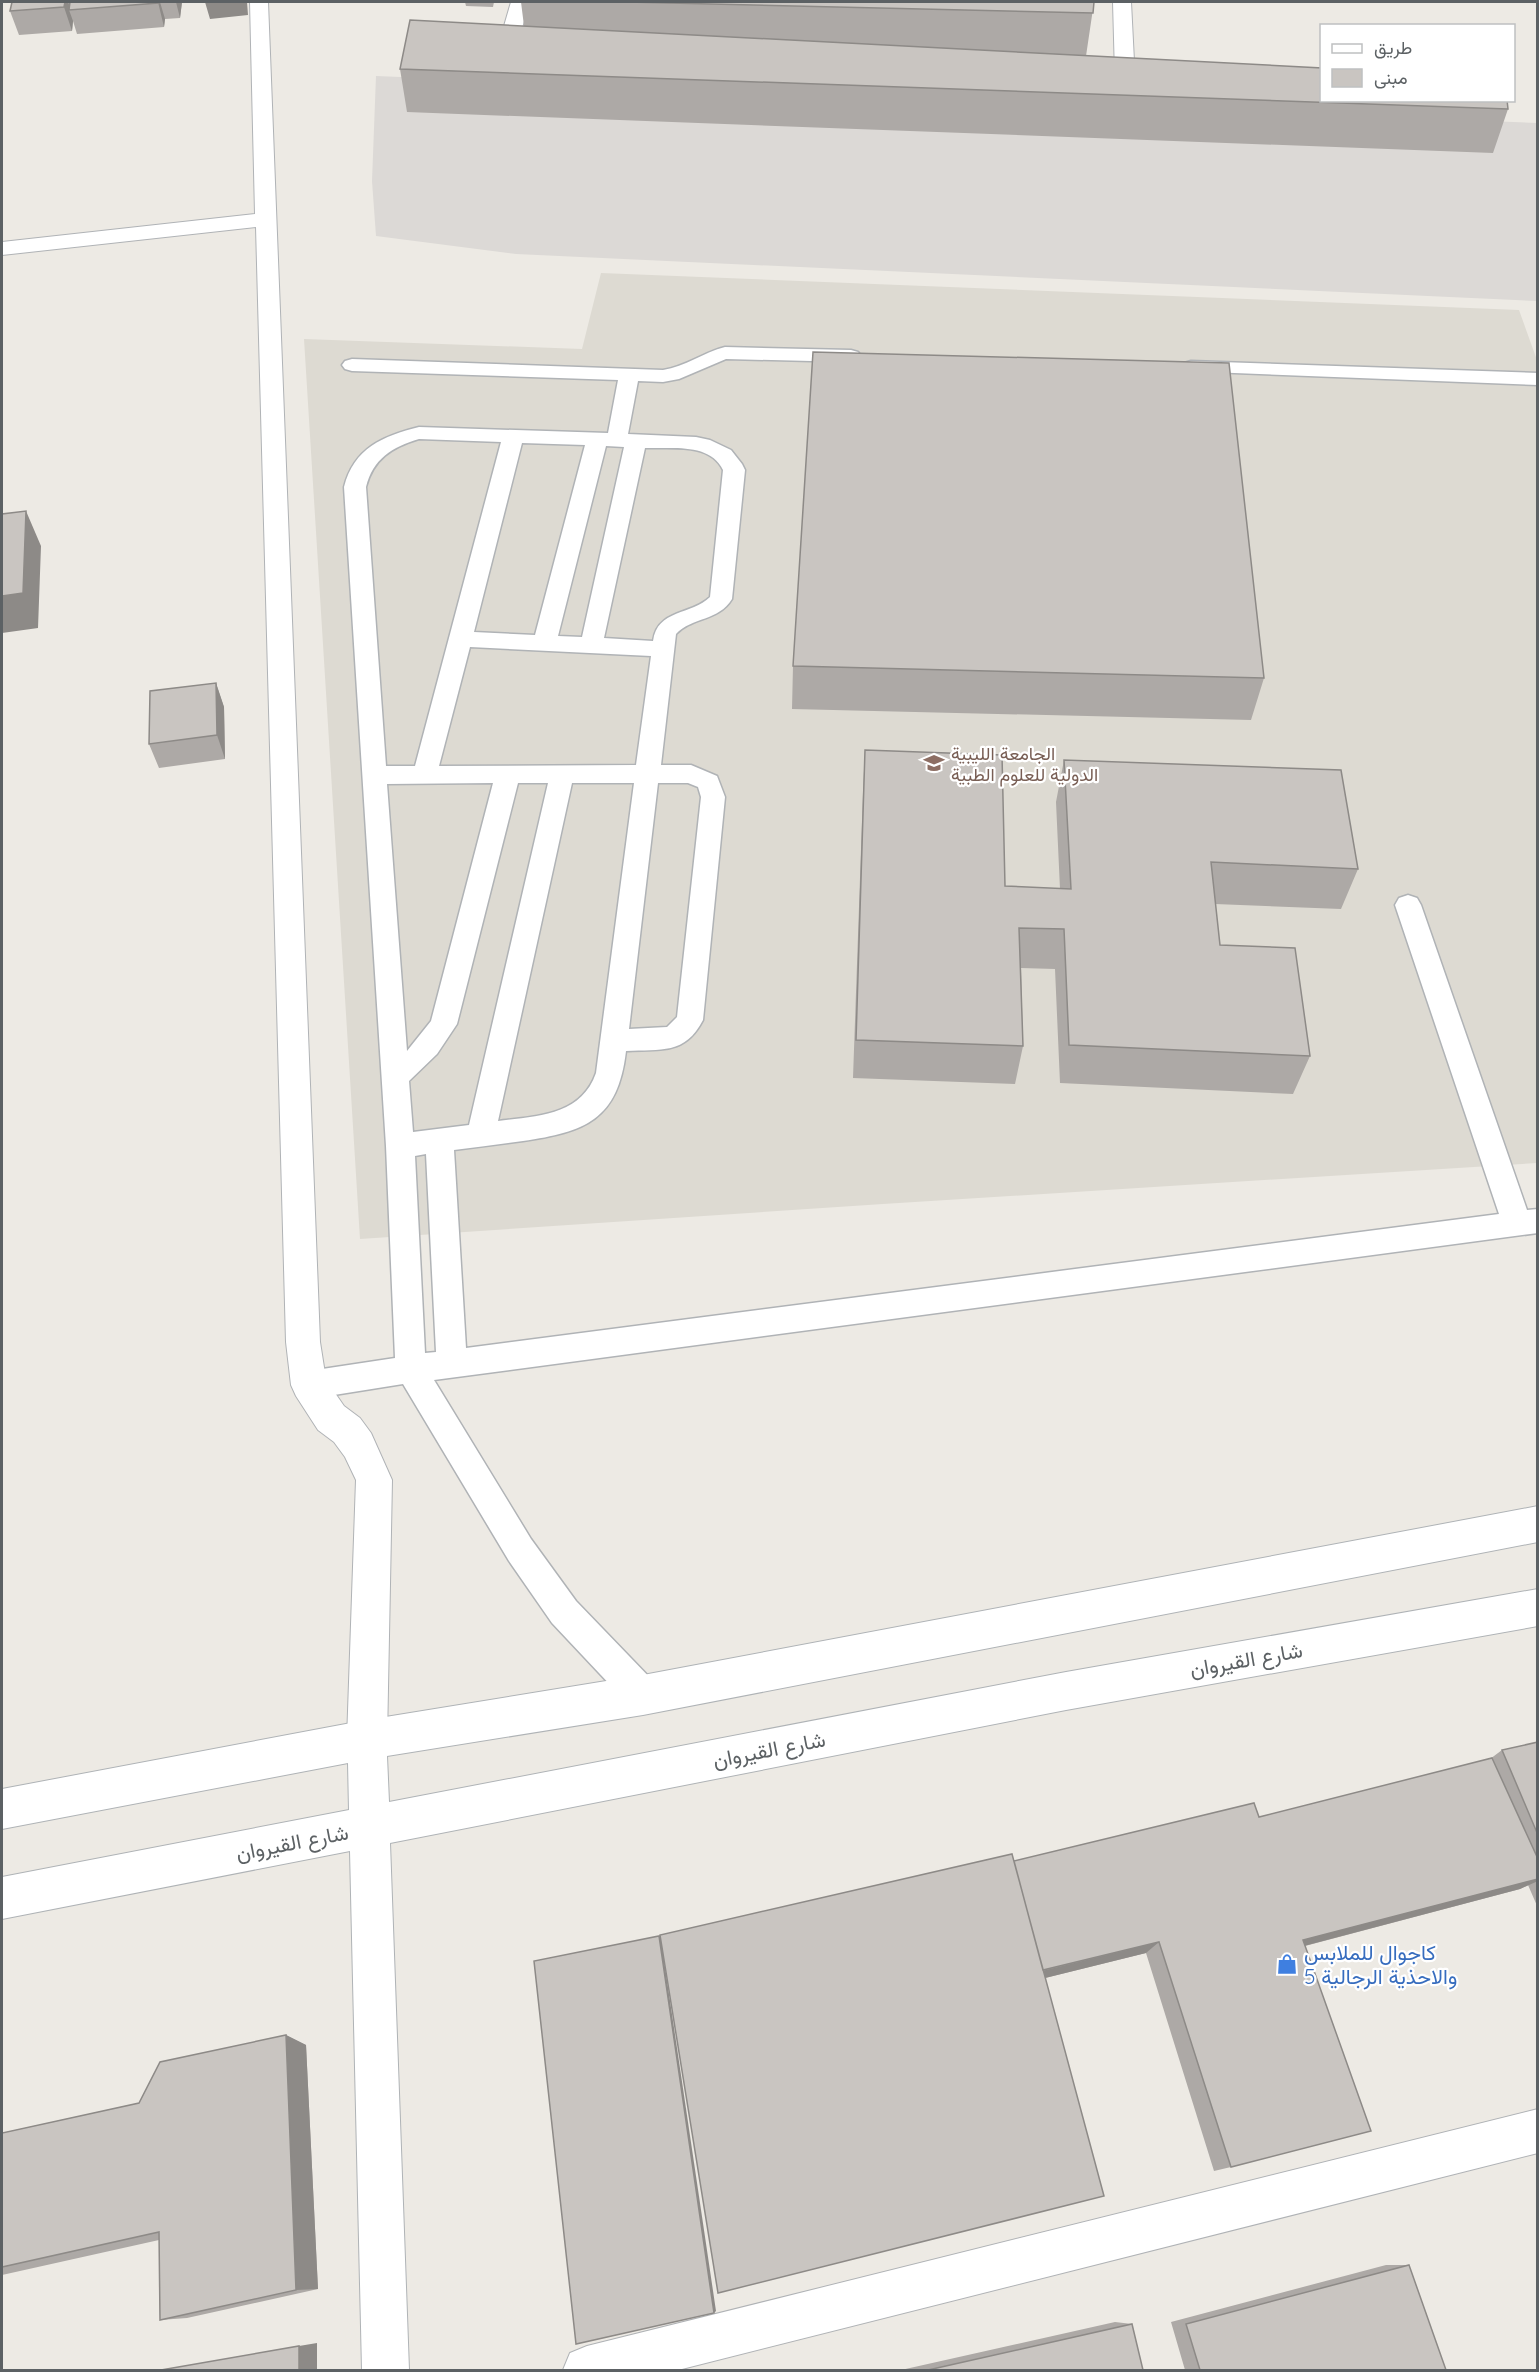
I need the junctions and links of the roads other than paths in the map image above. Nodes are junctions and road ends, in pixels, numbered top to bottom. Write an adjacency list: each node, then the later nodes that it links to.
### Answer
1 (259, 2): 6 (street)
2 (520, 2): 4 (street)
3 (1122, 2): 5 (street)
4 (541, 58)
5 (1089, 79)
6 (266, 219): 7 (street); 33 (street)
7 (2, 249)
8 (872, 357): 11 (lane)
9 (352, 365): 11 (lane)
10 (1168, 366): 12 (lane)
11 (629, 375): 14 (lane)
12 (1538, 379)
13 (513, 436): 14 (lane); 15 (lane); 23 (lane)
14 (617, 440): 16 (lane); 17 (lane); 18 (lane)
15 (461, 639): 16 (lane); 19 (lane)
16 (544, 644): 17 (lane)
17 (591, 646): 18 (lane)
18 (663, 649): 22 (lane)
19 (425, 774): 20 (lane); 23 (lane)
20 (508, 774): 21 (lane); 26 (lane)
21 (561, 774): 22 (lane); 27 (lane)
22 (647, 774): 25 (lane); 25 (lane)
23 (374, 775): 26 (lane)
24 (1408, 904): 30 (lane)
25 (614, 1041): 27 (lane)
26 (394, 1077): 29 (lane)
27 (481, 1135): 28 (lane)
28 (439, 1141): 29 (lane); 31 (lane)
29 (400, 1146): 32 (lane)
30 (1527, 1222): 31 (lane)
31 (452, 1364): 32 (lane)
32 (411, 1369): 33 (lane); 36 (lane)
33 (309, 1385): 37 (street)
34 (1538, 1524): 36 (street)
35 (1538, 1607): 39 (street, شارع القيروان)
36 (643, 1695): 37 (street)
37 (367, 1740): 38 (street); 39 (street)
38 (2, 1809)
39 (369, 1827): 40 (street, شارع القيروان); 42 (street)
40 (2, 1898)
41 (1538, 2131): 43 (street)
42 (386, 2370)
43 (587, 2370)

